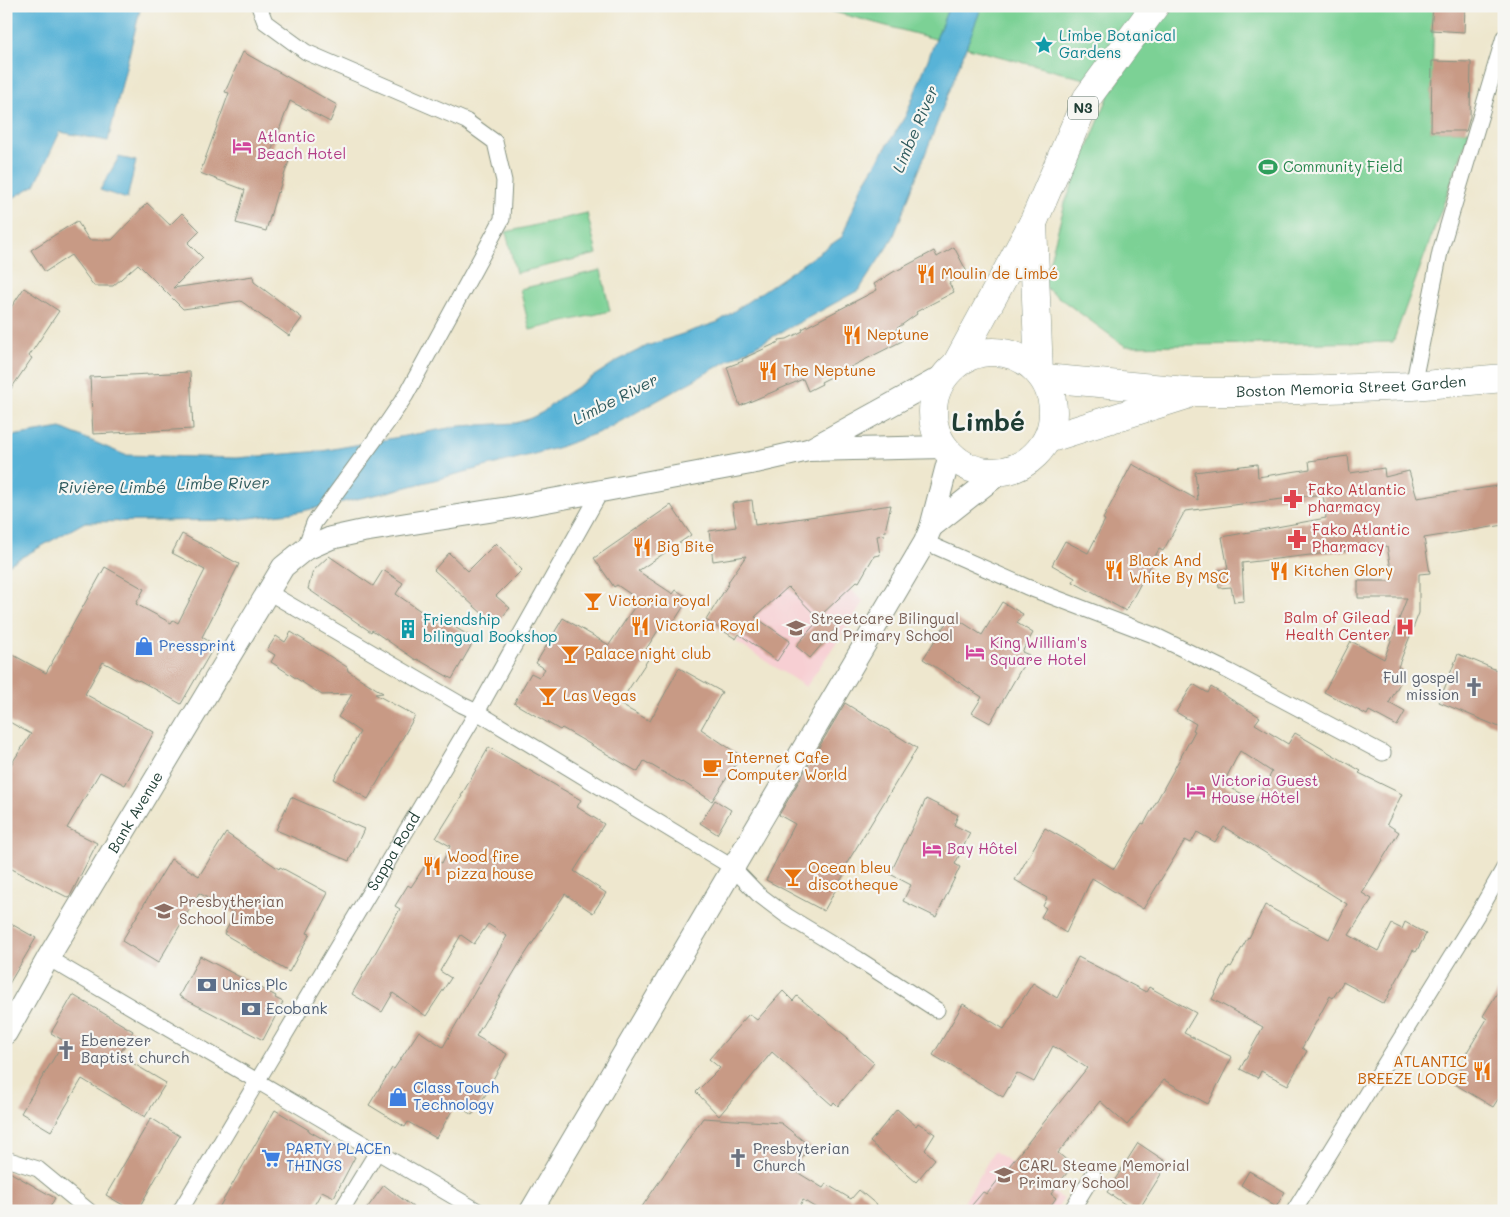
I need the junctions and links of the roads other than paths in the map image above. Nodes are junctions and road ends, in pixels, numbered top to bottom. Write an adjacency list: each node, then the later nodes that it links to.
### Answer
1 (259, 6): 16 (street)
2 (1155, 6): 4 (highway, N3)
3 (1504, 37): 8 (street)
4 (1032, 223): 5 (highway); 6 (highway)
5 (951, 369): 6 (highway); 11 (main road); 12 (highway)
6 (1041, 376): 9 (highway, Boston Memoria Street Garden); 10 (highway)
7 (1504, 378): 8 (highway, Boston Memoria Street Garden)
8 (1413, 386): 9 (highway, Boston Memoria Street Garden)
9 (1197, 392): 10 (highway, Boston Memoria Street Garden)
10 (1048, 439): 13 (highway)
11 (808, 450): 12 (main road); 14 (main road, Bank Avenue)
12 (947, 450): 13 (highway); 15 (main road)
13 (1001, 472): 15 (main road)
14 (601, 492): 16 (main road, Bank Avenue); 18 (street, Sappa Road)
15 (928, 534): 19 (street); 20 (main road)
16 (304, 550): 17 (main road, Bank Avenue)
17 (268, 592): 18 (street); 22 (main road, Bank Avenue)
18 (477, 712): 20 (street); 25 (street, Sappa Road)
19 (1384, 753)
20 (732, 867): 23 (street); 33 (main road)
21 (1504, 868): 35 (street)
22 (48, 958): 24 (main road, Bank Avenue); 25 (street)
23 (937, 1010)
24 (6, 1034)
25 (258, 1082): 26 (street); 30 (street, Sappa Road)
26 (377, 1152): 31 (street); 32 (street)
27 (6, 1159): 29 (street)
28 (1093, 1176): 34 (street)
29 (89, 1211)
30 (180, 1211)
31 (341, 1211)
32 (478, 1211)
33 (531, 1211)
34 (1071, 1211)
35 (1294, 1211)

